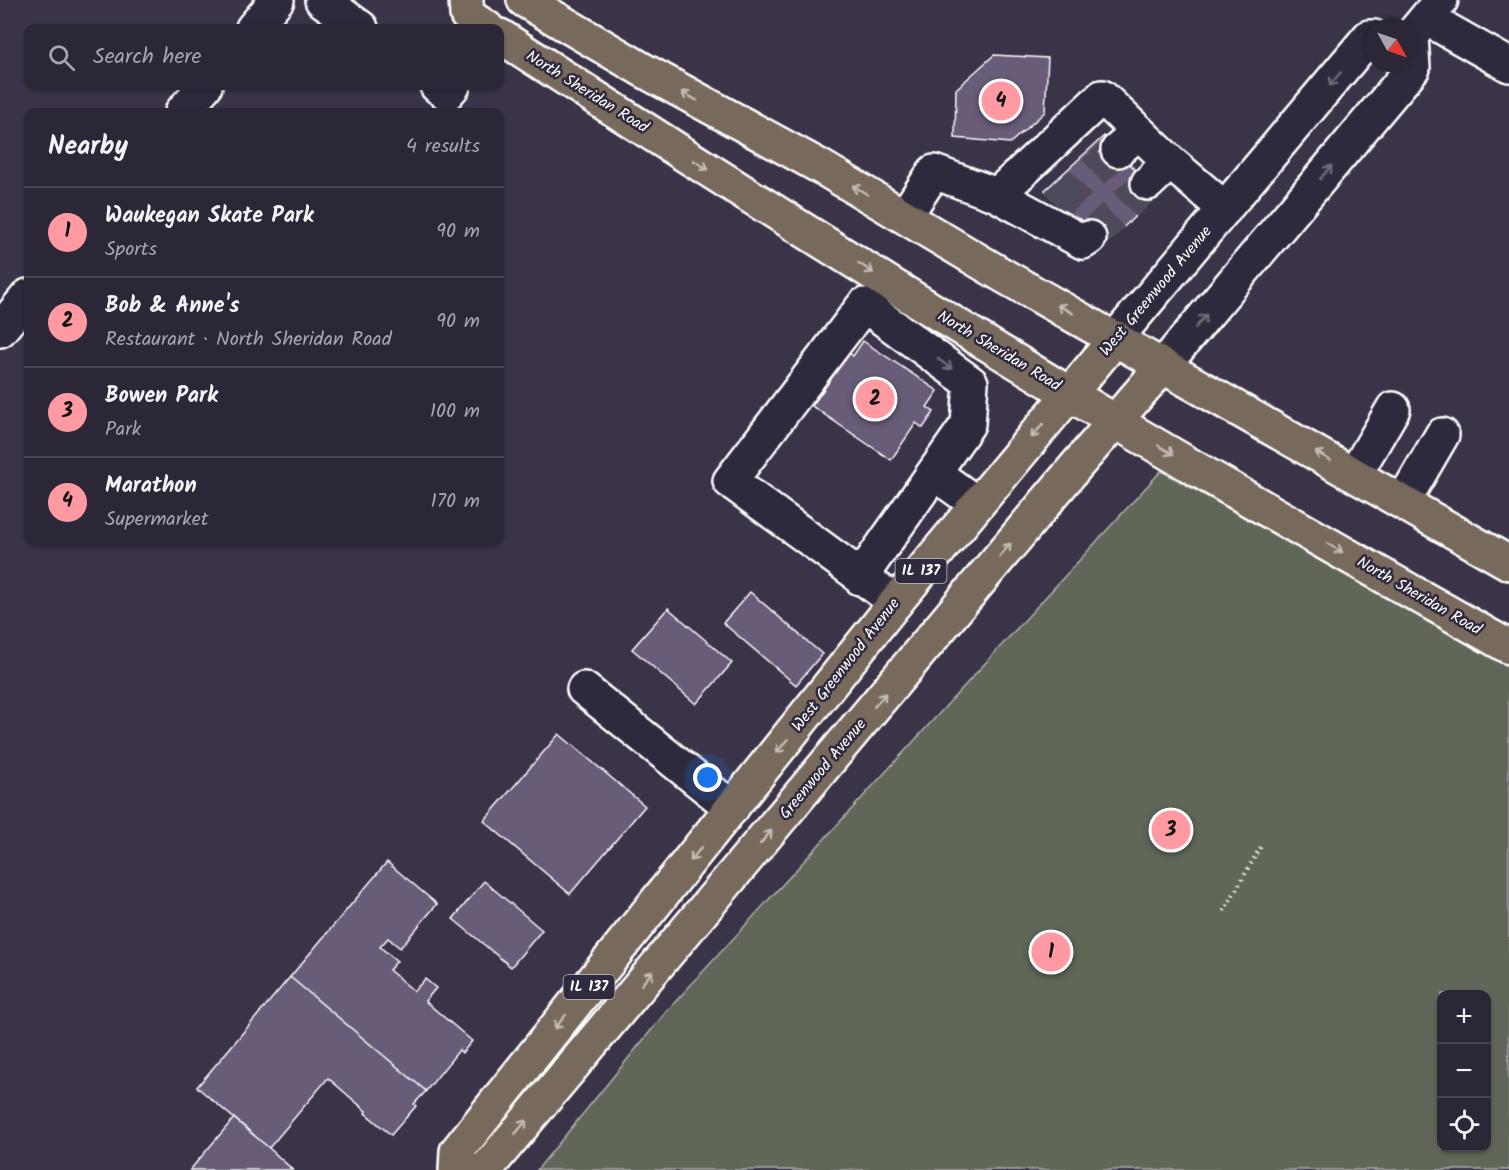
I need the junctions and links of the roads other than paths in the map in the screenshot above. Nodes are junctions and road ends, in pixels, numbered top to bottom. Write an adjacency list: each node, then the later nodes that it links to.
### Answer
1 (277, 0): 6 (street)
2 (322, 0): 7 (street)
3 (466, 0): 8 (main road)
4 (524, 0): 14 (main road, one-way to 4)
5 (1422, 23): 11 (street); 21 (street, one-way to 5)
6 (256, 24)
7 (355, 24)
8 (481, 24)
9 (504, 39): 17 (main road, North Sheridan Road, one-way to 17)
10 (1365, 42): 13 (street, West Greenwood Avenue, one-way to 13)
11 (1509, 65)
12 (997, 195): 13 (street); 14 (street); 15 (street)
13 (1225, 209): 19 (street, West Greenwood Avenue)
14 (905, 216): 19 (main road, one-way to 14)
15 (1089, 238)
16 (24, 301): 18 (street)
17 (931, 310): 20 (street); 22 (main road, North Sheridan Road)
18 (0, 330)
19 (1116, 338): 21 (main road); 22 (main road, West Greenwood Avenue / IL 137)
20 (911, 340): 26 (street, one-way to 26); 31 (street)
21 (1163, 366): 24 (main road, Greenwood Avenue); 27 (main road, one-way to 21)
22 (1069, 393): 24 (main road, North Sheridan Road); 29 (main road, West Greenwood Avenue / IL 137, one-way to 29)
23 (1393, 409): 27 (street)
24 (1115, 421): 33 (main road, North Sheridan Road, one-way to 33); 37 (main road, Greenwood Avenue / IL 137, one-way to 24)
25 (1442, 435): 28 (street)
26 (934, 473): 29 (street); 31 (street)
27 (1355, 474): 28 (main road)
28 (1403, 502): 30 (main road)
29 (977, 504): 32 (main road, West Greenwood Avenue / IL 137)
30 (1508, 559)
31 (860, 578): 32 (street)
32 (896, 602): 35 (main road, West Greenwood Avenue / IL 137, one-way to 35)
33 (1509, 648)
34 (584, 689): 35 (street)
35 (732, 808): 36 (main road, West Greenwood Avenue / IL 137, one-way to 36)
36 (456, 1170)
37 (482, 1170)

